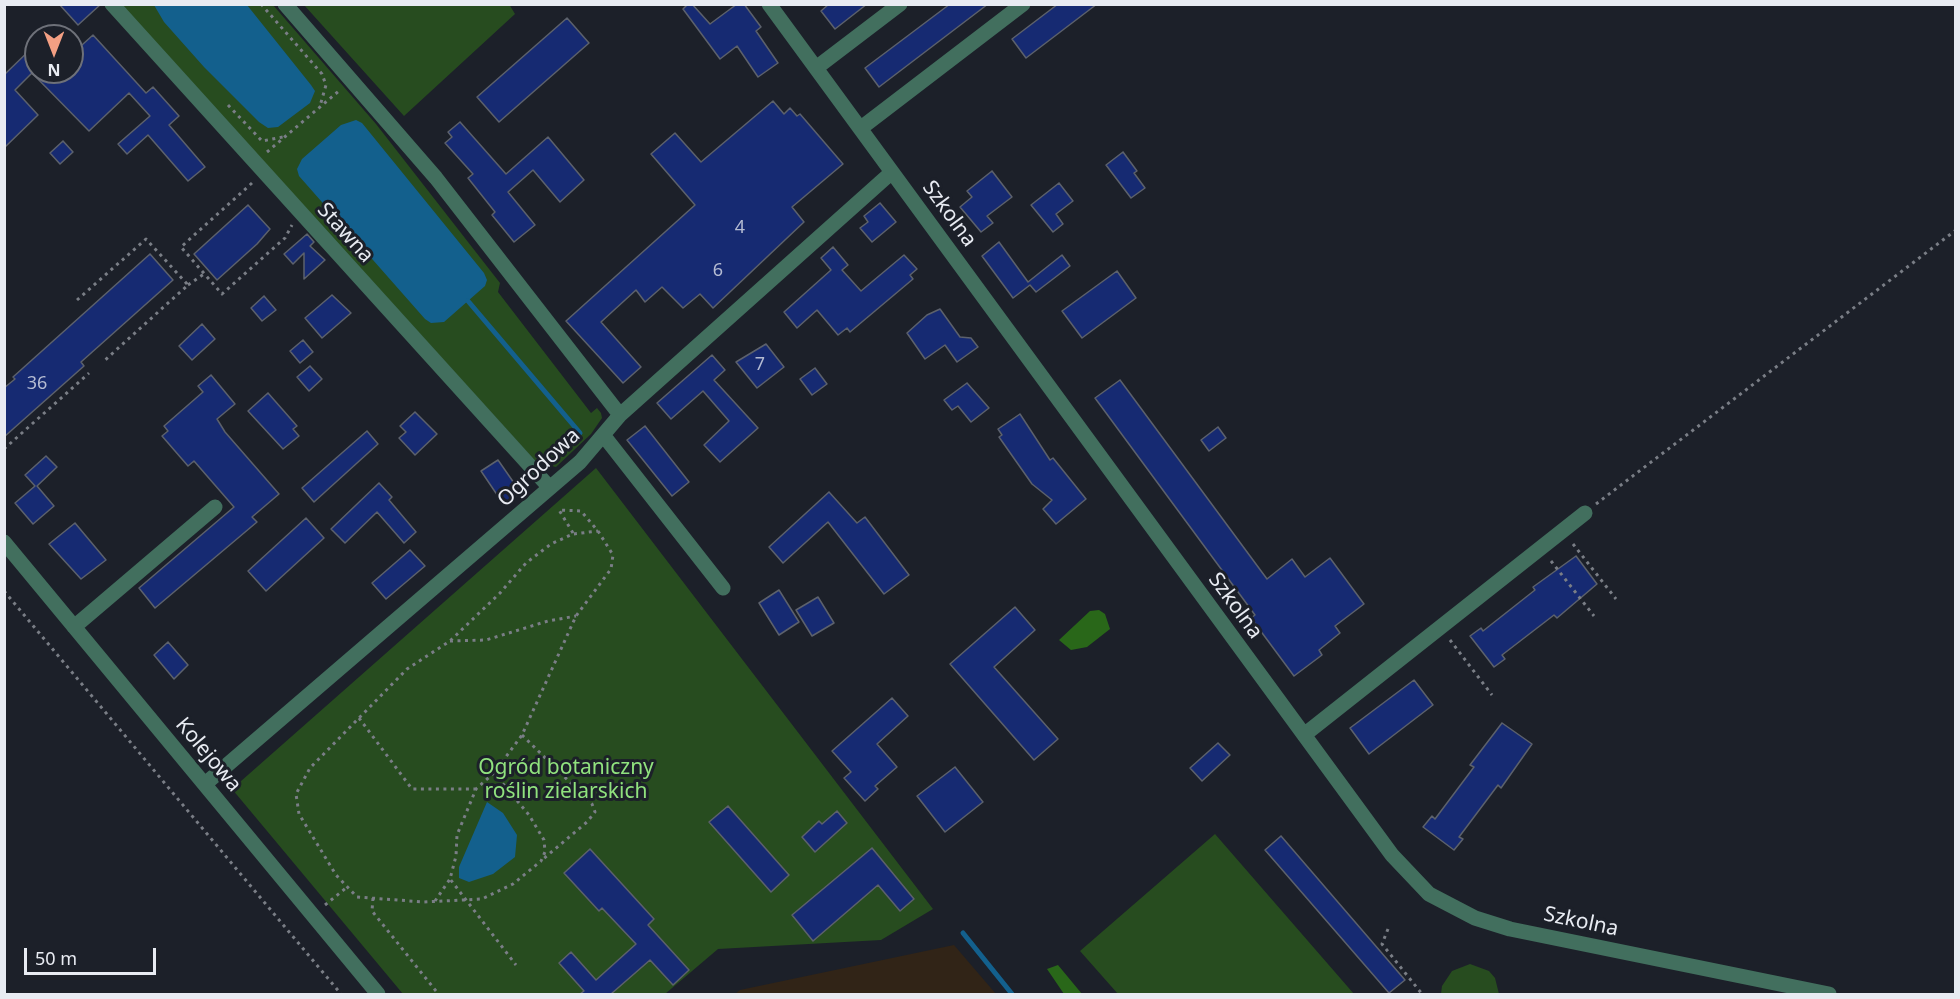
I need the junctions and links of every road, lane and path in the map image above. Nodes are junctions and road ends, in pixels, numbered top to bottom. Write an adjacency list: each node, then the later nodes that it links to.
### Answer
1 (112, 4): 13 (street, Stawna)
2 (261, 4): 9 (path)
3 (285, 4): 8 (street)
4 (769, 4): 7 (street, Szkolna)
5 (900, 4): 7 (street)
6 (1023, 4): 10 (street)
7 (816, 68): 10 (street, Szkolna)
8 (352, 79): 9 (path); 22 (street)
9 (319, 108): 11 (path)
10 (861, 128): 14 (street, Szkolna)
11 (283, 136): 12 (path); 13 (path)
12 (262, 141)
13 (258, 169): 17 (path); 25 (street, Stawna)
14 (892, 172): 22 (street, Ogrodowa); 46 (street, Szkolna)
15 (296, 222): 17 (path)
16 (1956, 230): 29 (path)
17 (204, 274): 18 (path)
18 (188, 285): 19 (path); 20 (path)
19 (77, 300)
20 (104, 361)
21 (90, 373): 24 (path)
22 (620, 415): 23 (street, Ogrodowa)
23 (604, 436): 25 (street, Ogrodowa); 35 (street)
24 (4, 449)
25 (550, 488): 48 (street, Ogrodowa)
26 (215, 507): 40 (street)
27 (551, 508): 28 (path)
28 (559, 510): 31 (path); 32 (path)
29 (1585, 513): 30 (street)
30 (1563, 530): 34 (street); 37 (path)
31 (598, 531): 32 (path); 38 (path)
32 (573, 534): 42 (path)
33 (4, 542): 40 (street, Kolejowa)
34 (1541, 548): 39 (path); 41 (street)
35 (723, 588)
36 (4, 591): 60 (path)
37 (1616, 599)
38 (576, 616): 42 (path); 45 (path)
39 (1594, 616)
40 (74, 627): 48 (street, Kolejowa)
41 (1441, 628): 43 (path); 46 (street)
42 (450, 641): 44 (path)
43 (1492, 695)
44 (359, 718): 49 (path); 52 (path)
45 (522, 735): 47 (path); 50 (path)
46 (1304, 735): 63 (street, Szkolna)
47 (494, 773): 49 (path); 50 (path)
48 (205, 784): 61 (street, Kolejowa)
49 (476, 789): 51 (path)
50 (541, 861): 55 (path)
51 (450, 879): 54 (path); 55 (path)
52 (346, 888): 53 (path); 56 (path)
53 (374, 898): 54 (path); 59 (path)
54 (435, 901): 55 (path)
55 (468, 901): 58 (path)
56 (321, 908)
57 (1388, 929): 62 (path)
58 (516, 965)
59 (436, 991)
60 (341, 994)
61 (378, 994)
62 (1422, 994)
63 (1829, 994)

